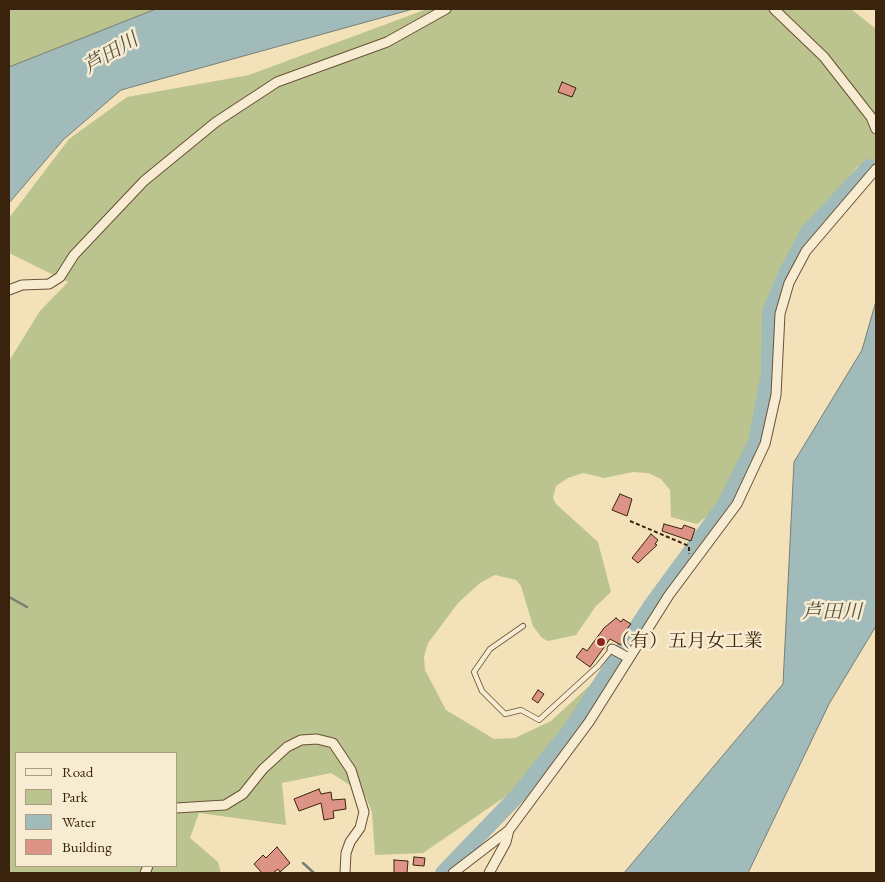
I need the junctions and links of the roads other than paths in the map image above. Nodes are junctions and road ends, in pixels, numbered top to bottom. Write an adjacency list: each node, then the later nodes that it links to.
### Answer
1 (446, 9): 5 (street)
2 (774, 9): 3 (street)
3 (876, 128)
4 (876, 168): 8 (street)
5 (9, 290)
6 (523, 626): 7 (lane)
7 (612, 649): 8 (street)
8 (629, 658): 10 (street)
9 (178, 808): 11 (street)
10 (509, 830): 12 (street); 13 (street)
11 (345, 873)
12 (453, 873)
13 (489, 873)

